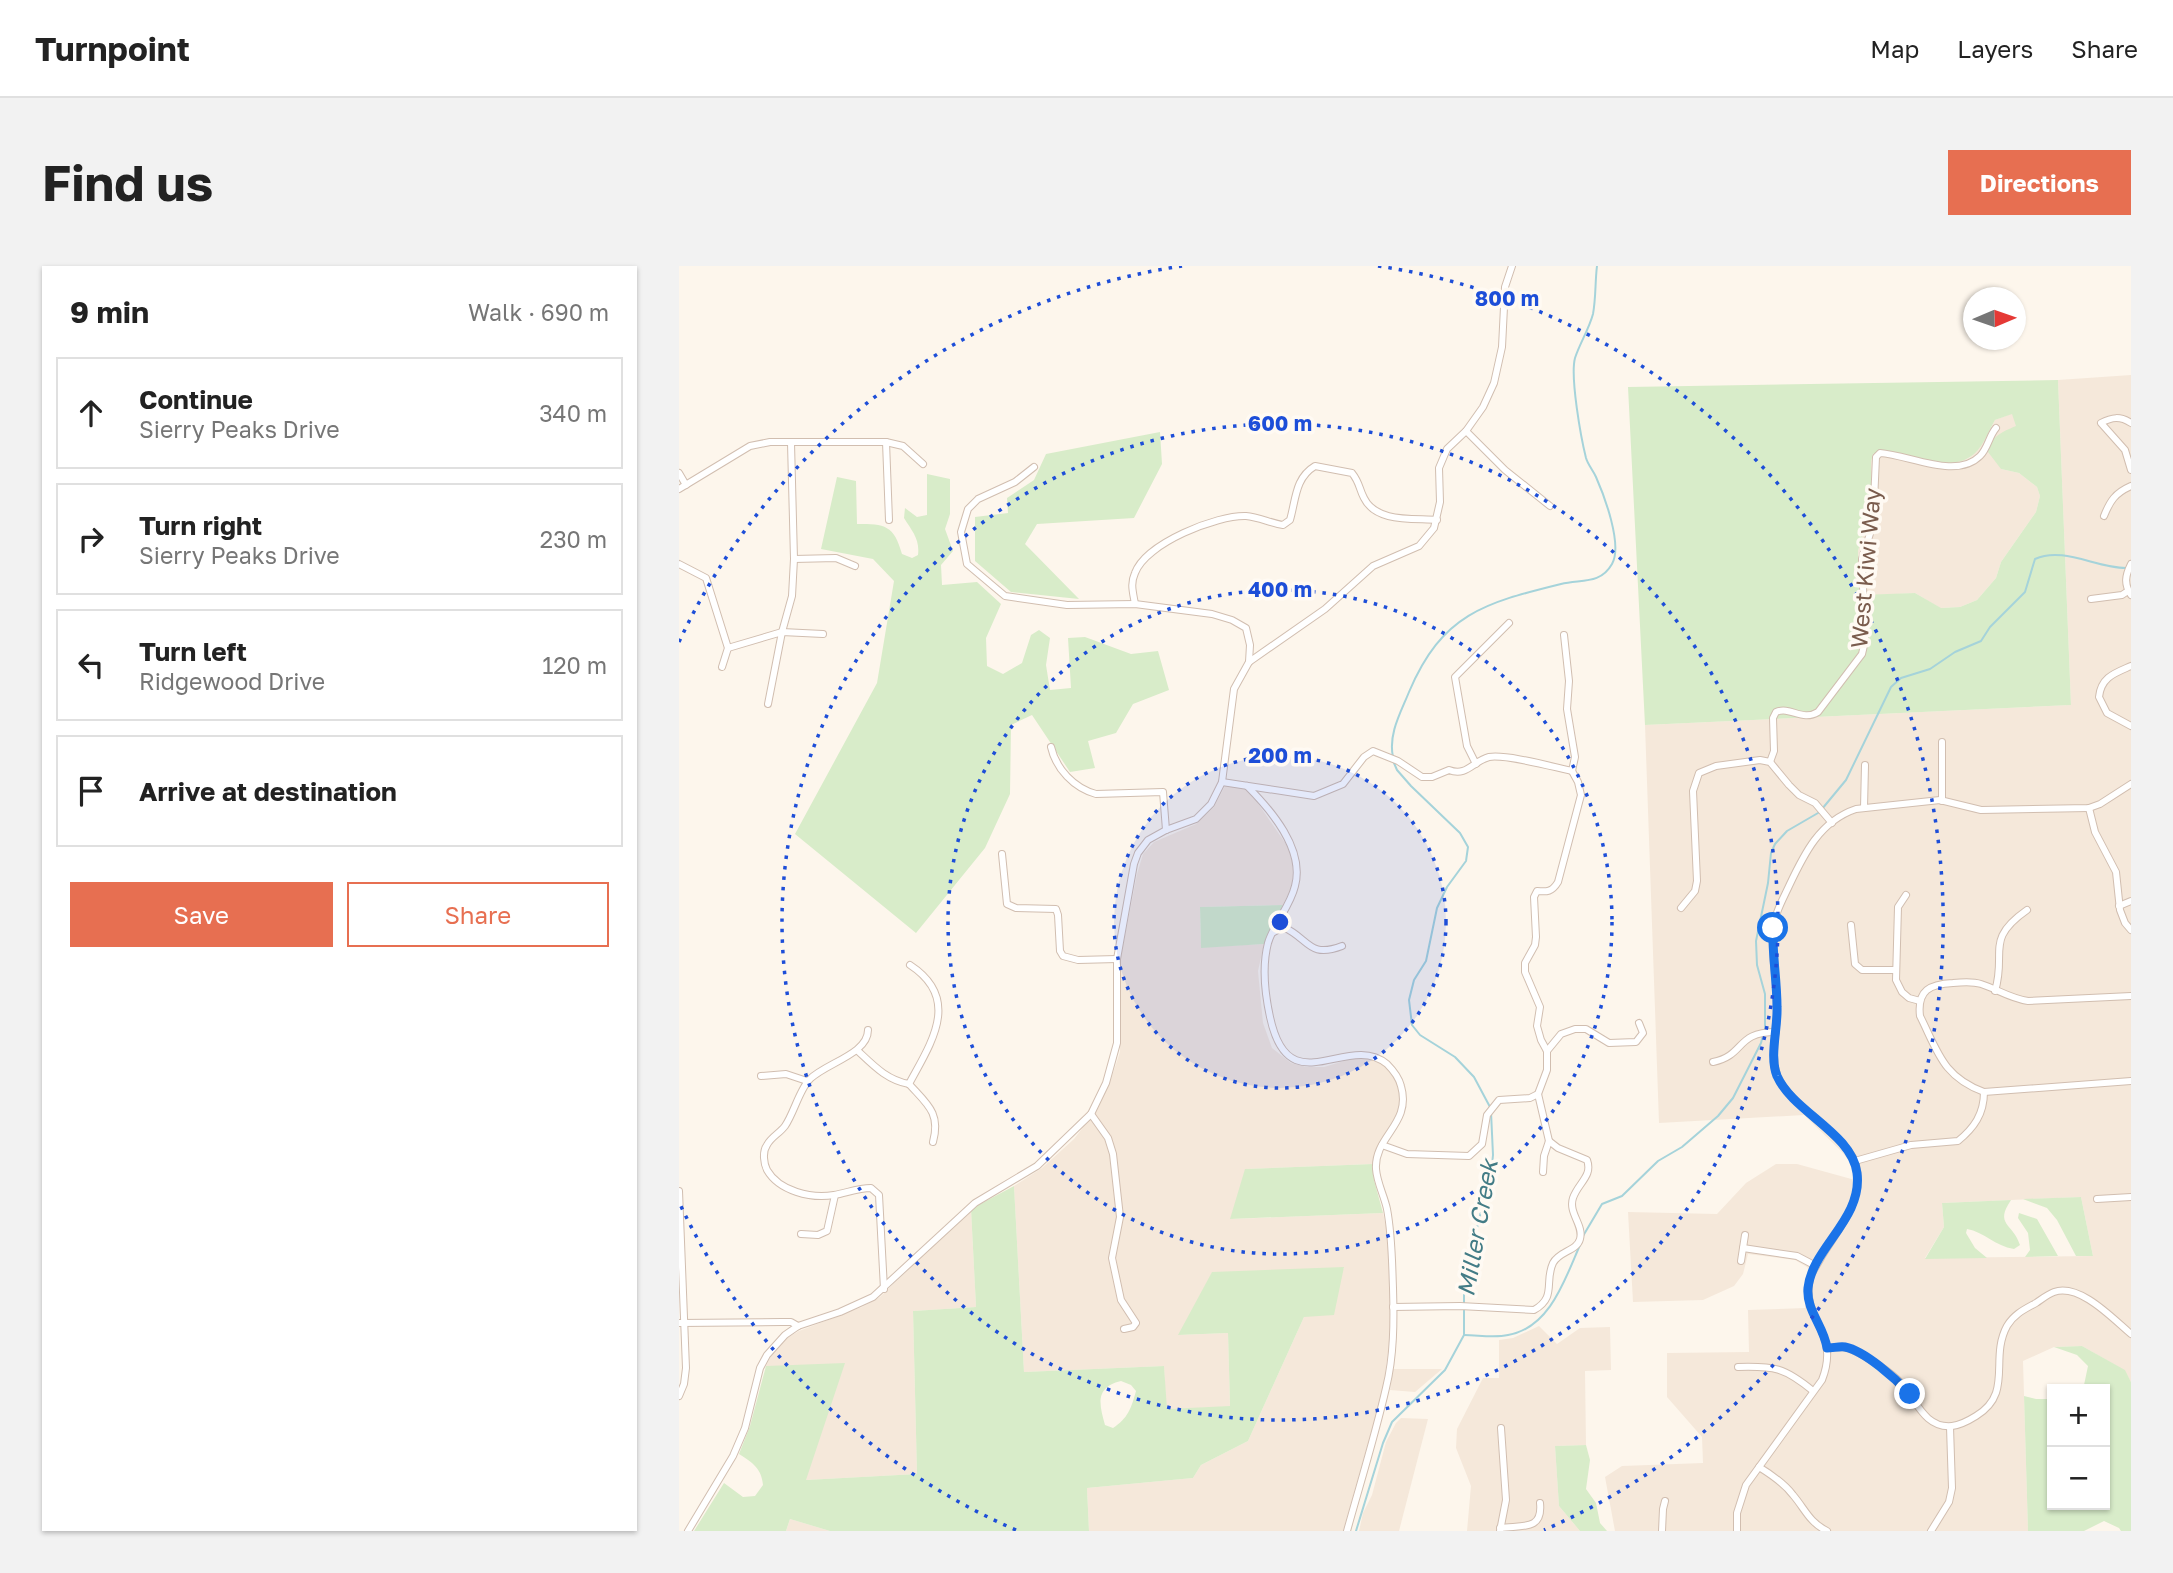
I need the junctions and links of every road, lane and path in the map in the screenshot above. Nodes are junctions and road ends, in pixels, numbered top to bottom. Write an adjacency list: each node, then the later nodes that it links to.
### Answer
1 (1512, 266): 4 (street)
2 (2131, 423): 9 (street)
3 (1996, 428): 36 (street, West Kiwi Way)
4 (1466, 431): 13 (street); 16 (street)
5 (886, 442): 6 (street); 7 (street); 15 (street)
6 (791, 443): 12 (street); 17 (street)
7 (923, 464)
8 (1034, 467): 23 (street)
9 (2131, 470)
10 (679, 473): 12 (street)
11 (2131, 486): 14 (street)
12 (682, 487)
13 (1550, 506)
14 (2104, 516)
15 (889, 520)
16 (1437, 520): 23 (street); 29 (street)
17 (794, 559): 20 (street); 25 (street)
18 (679, 564): 28 (street)
19 (2131, 564): 21 (street)
20 (855, 566)
21 (2130, 593): 22 (street)
22 (2091, 599)
23 (1135, 604): 29 (street)
24 (1509, 623): 37 (street)
25 (782, 632): 26 (street); 28 (street); 32 (street)
26 (823, 634)
27 (1564, 635): 39 (street)
28 (728, 648): 31 (street)
29 (1249, 662): 40 (street)
30 (2131, 666): 33 (street)
31 (722, 667)
32 (768, 704)
33 (2131, 726)
34 (1943, 742): 43 (street)
35 (1051, 747): 47 (street)
36 (1770, 762): 46 (street); 52 (street)
37 (1476, 764): 39 (street); 42 (street)
38 (1865, 765): 44 (street)
39 (1572, 771): 68 (street)
40 (1222, 782): 42 (street); 47 (street)
41 (2131, 785): 45 (street)
42 (1247, 786): 56 (street)
43 (1942, 801): 44 (street); 45 (street)
44 (1864, 808): 46 (street)
45 (2089, 808): 51 (street)
46 (1832, 823): 66 (street)
47 (1165, 830): 58 (street)
48 (1002, 854): 58 (street)
49 (1906, 895): 60 (street)
50 (2131, 901): 51 (street)
51 (2119, 906): 55 (street)
52 (1681, 908)
53 (2027, 910): 61 (street)
54 (1850, 925): 60 (street)
55 (2131, 930)
56 (1273, 933): 57 (street); 79 (street)
57 (1342, 946)
58 (1117, 959): 76 (street)
59 (911, 965): 73 (street)
60 (1896, 970): 63 (street)
61 (1995, 991): 62 (street); 63 (street)
62 (2131, 996)
63 (1920, 1001): 74 (street)
64 (1639, 1023): 68 (street)
65 (868, 1030): 67 (street)
66 (1776, 1032): 69 (street); 80 (street)
67 (858, 1051): 71 (street); 73 (street)
68 (1547, 1051): 75 (street)
69 (1713, 1062)
70 (761, 1076): 71 (street)
71 (807, 1081): 83 (street)
72 (2131, 1081): 74 (street)
73 (909, 1084): 78 (street)
74 (1984, 1092): 80 (street)
75 (1538, 1094): 77 (street); 79 (street)
76 (1091, 1114): 91 (street); 95 (street)
77 (1549, 1141): 81 (street); 92 (street)
78 (933, 1142)
79 (1382, 1145): 92 (street)
80 (1856, 1161): 90 (street)
81 (1543, 1171)
82 (679, 1191): 93 (street)
83 (835, 1195): 86 (street); 91 (street)
84 (2131, 1197): 85 (street)
85 (2097, 1199)
86 (801, 1234)
87 (1745, 1235): 88 (street)
88 (1743, 1248): 89 (street); 90 (street)
89 (1741, 1261)
90 (1816, 1266): 97 (street)
91 (884, 1289): 94 (street)
92 (1393, 1307): 108 (street)
93 (682, 1323): 94 (street); 100 (street)
94 (798, 1326): 107 (street)
95 (1124, 1329)
96 (2131, 1334): 101 (street)
97 (1827, 1348): 99 (street); 101 (street)
98 (1738, 1367): 99 (street)
99 (1813, 1391): 103 (street)
100 (679, 1396)
101 (1950, 1427): 112 (street)
102 (1501, 1428): 106 (street)
103 (1759, 1467): 110 (street); 111 (street)
104 (1665, 1501): 109 (street)
105 (1540, 1503): 106 (street)
106 (1500, 1529)
107 (688, 1531)
108 (1347, 1531)
109 (1662, 1531)
110 (1737, 1531)
111 (1826, 1531)
112 (1931, 1531)

